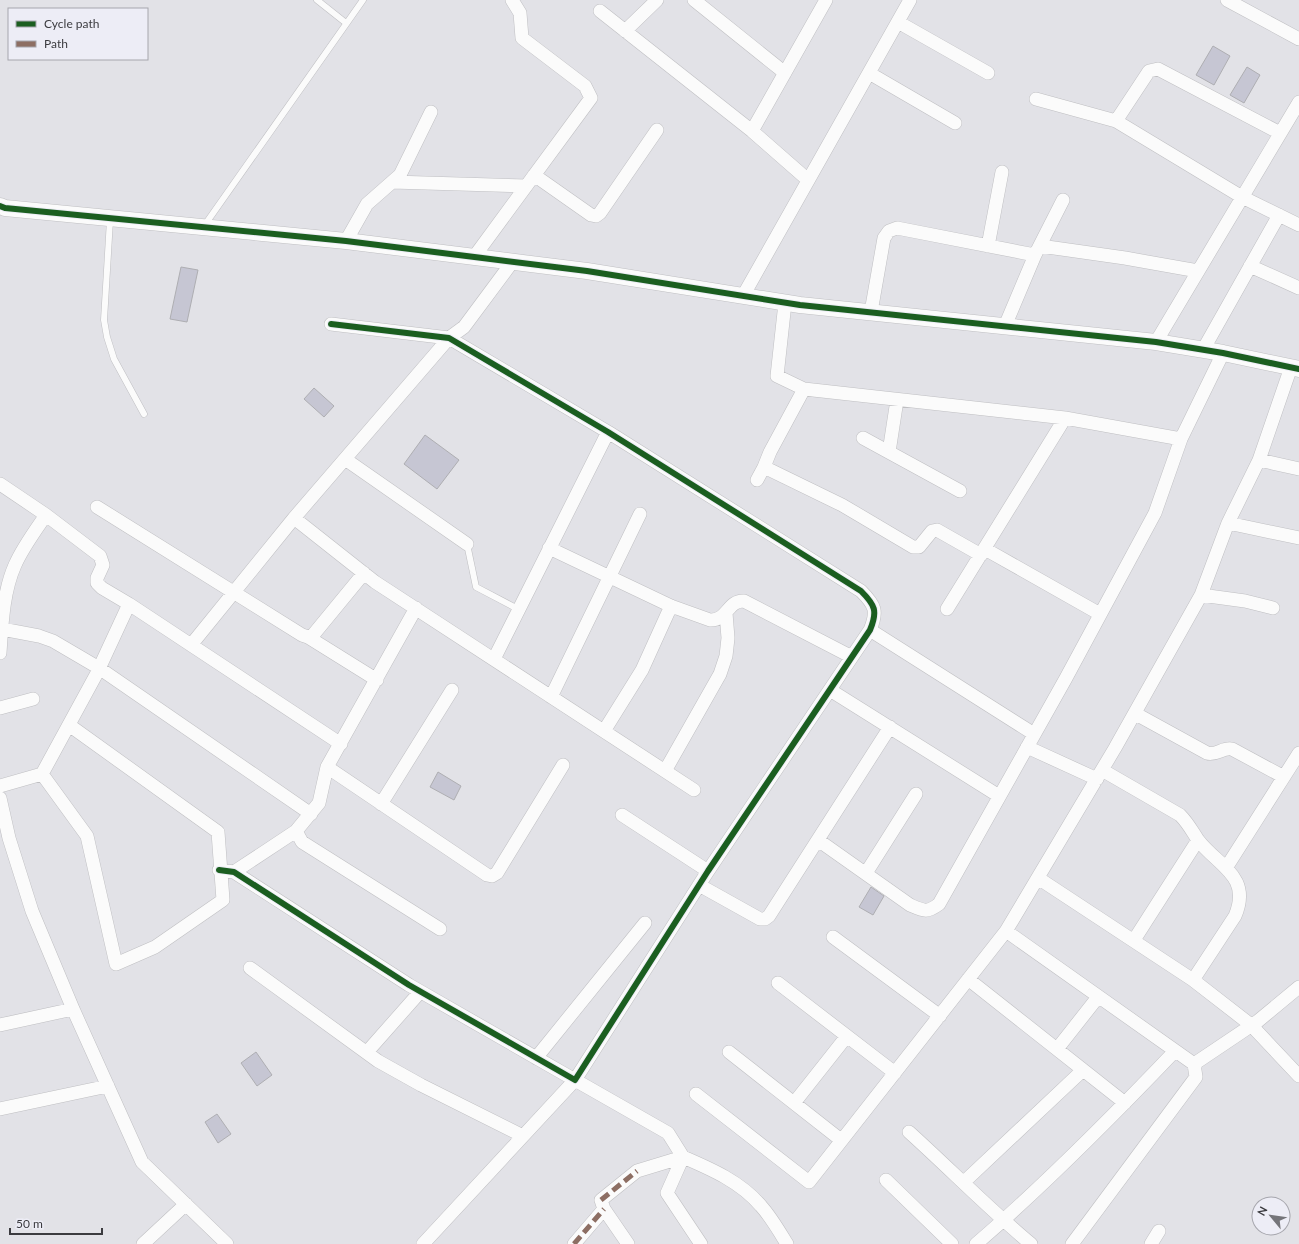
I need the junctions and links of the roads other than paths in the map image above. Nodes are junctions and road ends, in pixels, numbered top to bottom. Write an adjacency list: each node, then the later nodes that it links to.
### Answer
1 (316, 0): 11 (lane)
2 (363, 0): 11 (lane)
3 (512, 0): 26 (street)
4 (657, 0): 12 (street)
5 (694, 0): 14 (street)
6 (826, 0): 14 (street)
7 (910, 0): 10 (street)
8 (1227, 0): 13 (street)
9 (600, 11): 12 (street)
10 (898, 22): 15 (street); 16 (street)
11 (346, 23): 36 (lane)
12 (626, 31): 23 (street)
13 (1299, 38)
14 (785, 73): 23 (street)
15 (869, 73): 21 (street); 27 (street)
16 (988, 73)
17 (1036, 99): 20 (street)
18 (1299, 102): 24 (street)
19 (431, 112): 28 (street)
20 (1116, 121): 24 (street); 30 (street)
21 (955, 123)
22 (657, 130): 26 (street)
23 (752, 131): 27 (street)
24 (1280, 133): 30 (street)
25 (1002, 172): 38 (street)
26 (534, 175): 29 (street)
27 (808, 180): 45 (street)
28 (392, 182): 29 (street); 37 (street)
29 (526, 186): 40 (street)
30 (1242, 197): 33 (street); 43 (street)
31 (1063, 200): 39 (street)
32 (0, 206): 34 (street)
33 (1279, 215): 35 (street); 42 (street)
34 (110, 218): 36 (street); 57 (lane)
35 (1299, 225)
36 (203, 227): 37 (street)
37 (346, 241): 40 (street)
38 (988, 246): 39 (street); 47 (street)
39 (1037, 250): 43 (street); 49 (street)
40 (474, 257): 41 (street)
41 (512, 262): 45 (street); 50 (street)
42 (1250, 266): 44 (street); 52 (street)
43 (1198, 271): 51 (street)
44 (1299, 288)
45 (743, 296): 46 (street)
46 (785, 303): 47 (street); 55 (street)
47 (871, 312): 49 (street)
48 (331, 324): 50 (street)
49 (1004, 326): 51 (street)
50 (449, 338): 59 (street); 63 (street)
51 (1156, 342): 52 (street)
52 (1203, 350): 53 (street)
53 (1223, 353): 54 (street); 61 (street)
54 (1295, 368): 64 (street)
55 (804, 389): 56 (street); 65 (street)
56 (897, 400): 58 (street); 62 (street)
57 (144, 414)
58 (1065, 418): 61 (street); 78 (street)
59 (608, 432): 77 (street); 92 (street)
60 (863, 438): 62 (street)
61 (1181, 439): 90 (street)
62 (889, 452): 69 (street)
63 (344, 459): 73 (street); 76 (street)
64 (1259, 460): 66 (street); 74 (street)
65 (764, 467): 67 (street); 78 (street)
66 (1299, 469)
67 (757, 480)
68 (0, 484): 72 (street)
69 (960, 491)
70 (97, 507): 81 (street)
71 (640, 514): 80 (street)
72 (46, 515): 83 (street); 91 (street)
73 (294, 518): 79 (street); 81 (street)
74 (1228, 523): 75 (street); 82 (street)
75 (1299, 538)
76 (467, 544): 87 (lane)
77 (549, 548): 80 (street); 87 (street)
78 (983, 552): 88 (street); 90 (street)
79 (364, 573): 85 (street); 93 (street)
80 (610, 578): 84 (street); 102 (street)
81 (233, 592): 93 (street); 94 (street)
82 (1201, 595): 86 (street); 105 (street)
83 (129, 604): 94 (street); 98 (street)
84 (670, 606): 89 (street); 108 (street)
85 (416, 608): 97 (street); 99 (street)
86 (1273, 608)
87 (518, 609): 97 (street)
88 (947, 609)
89 (726, 613): 96 (street); 115 (street)
90 (1100, 614): 109 (street)
91 (1, 625): 95 (street); 98 (street)
92 (870, 630): 96 (street); 109 (street)
93 (308, 637): 99 (street)
94 (191, 645): 110 (street)
95 (0, 653)
96 (852, 657): 101 (street)
97 (494, 659): 102 (street)
98 (99, 668): 106 (street); 125 (street)
99 (376, 680): 110 (street)
100 (452, 690): 124 (street)
101 (830, 690): 107 (street); 132 (street)
102 (551, 697): 108 (street)
103 (32, 699): 104 (street)
104 (0, 708)
105 (1136, 714): 117 (street); 118 (street)
106 (69, 725): 116 (street); 131 (street)
107 (890, 727): 122 (street); 128 (street)
108 (604, 731): 115 (street)
109 (1034, 734): 111 (street)
110 (341, 744): 114 (street)
111 (1027, 747): 117 (street); 122 (street)
112 (1299, 753): 118 (street)
113 (563, 765): 124 (street)
114 (327, 767): 124 (street); 125 (street)
115 (665, 771): 120 (street)
116 (42, 774): 119 (street); 131 (street)
117 (1100, 774): 129 (street); 135 (street)
118 (1284, 777): 130 (street)
119 (0, 786)
120 (694, 790)
121 (916, 794): 134 (street)
122 (999, 796): 134 (street)
123 (0, 798): 149 (street)
124 (381, 804)
125 (311, 814): 127 (street)
126 (622, 815): 132 (street)
127 (296, 831): 133 (street); 138 (street)
128 (818, 840): 134 (street); 136 (street)
129 (1198, 840): 130 (street); 141 (street)
130 (1226, 868): 144 (street)
131 (219, 870): 133 (street)
132 (708, 871): 136 (street)
133 (234, 872): 147 (street)
134 (866, 873)
135 (1038, 878): 139 (street); 141 (street)
136 (699, 885): 163 (street)
137 (645, 923): 158 (street)
138 (440, 929)
139 (1006, 932): 143 (street); 148 (street)
140 (833, 937): 150 (street)
141 (1134, 940): 144 (street)
142 (250, 968): 156 (street)
143 (968, 979): 150 (street); 154 (street)
144 (1193, 980): 152 (street)
145 (778, 982): 153 (street)
146 (1299, 987): 152 (street)
147 (420, 992): 156 (street); 158 (street)
148 (1098, 996): 154 (street); 155 (street)
149 (73, 1009): 151 (street); 164 (street)
150 (940, 1016): 161 (street)
151 (0, 1025)
152 (1251, 1025): 159 (street); 162 (street)
153 (847, 1036): 161 (street); 166 (street)
154 (1057, 1049): 160 (street)
155 (1175, 1051): 159 (street); 167 (street)
156 (367, 1052): 170 (street)
157 (729, 1052): 166 (street)
158 (536, 1058): 163 (street)
159 (1194, 1064): 189 (street)
160 (1083, 1070): 167 (street); 174 (street)
161 (895, 1073): 171 (street)
162 (1299, 1076)
163 (575, 1080): 170 (street); 172 (street)
164 (108, 1086): 168 (street); 175 (street)
165 (696, 1094): 171 (street)
166 (794, 1103): 171 (street)
167 (1125, 1103): 177 (street)
168 (0, 1109)
169 (909, 1132): 174 (street)
170 (523, 1136): 181 (street)
171 (841, 1140)
172 (683, 1157): 176 (street); 184 (street); 185 (street)
173 (886, 1180): 186 (street)
174 (964, 1182): 177 (street)
175 (186, 1204): 179 (street); 180 (street)
176 (604, 1209): 182 (street); 183 (street)
177 (1003, 1221): 187 (street); 188 (street)
178 (1159, 1231): 190 (street)
179 (144, 1244)
180 (227, 1244)
181 (423, 1244)
182 (574, 1244)
183 (628, 1244)
184 (701, 1244)
185 (787, 1244)
186 (952, 1244)
187 (976, 1244)
188 (1031, 1244)
189 (1072, 1244)
190 (1152, 1244)

